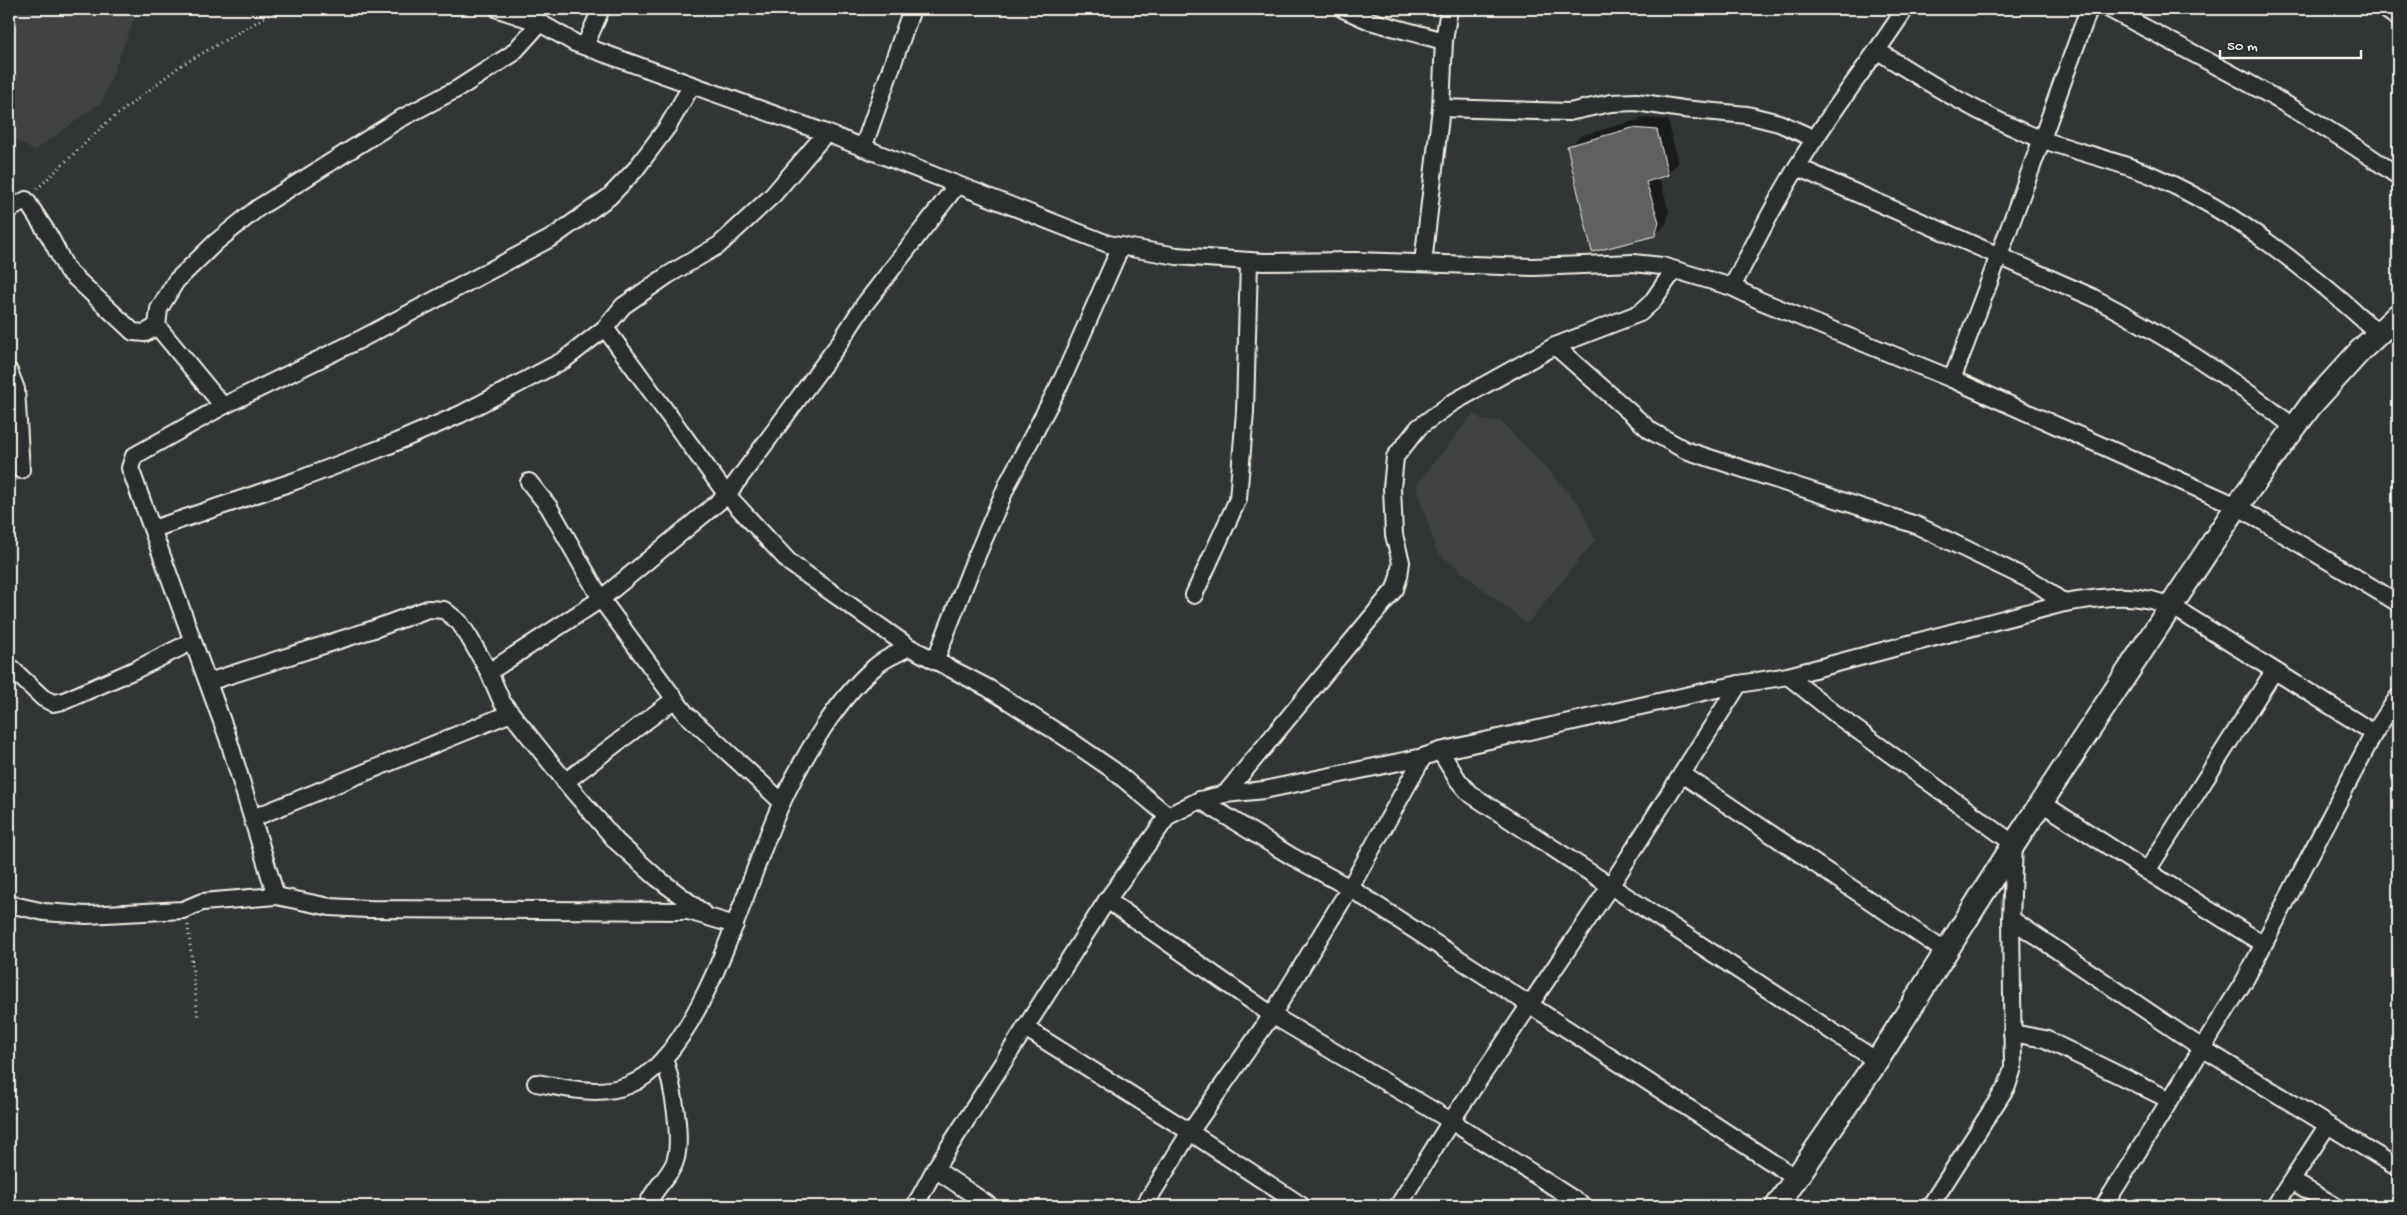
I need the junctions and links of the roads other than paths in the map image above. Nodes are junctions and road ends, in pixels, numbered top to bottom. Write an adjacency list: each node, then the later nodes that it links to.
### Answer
1 (498, 9): 11 (street)
2 (602, 9): 13 (street)
3 (912, 9): 20 (street)
4 (1343, 9): 12 (street)
5 (1449, 9): 12 (street)
6 (1905, 9): 14 (street)
7 (2089, 9): 19 (street)
8 (2109, 9): 22 (street)
9 (2385, 9): 10 (street)
10 (2398, 18)
11 (540, 23): 13 (street); 32 (street)
12 (1444, 41): 16 (street)
13 (585, 46): 15 (street)
14 (1878, 51): 18 (street); 19 (street)
15 (692, 85): 17 (street); 38 (street)
16 (1441, 108): 18 (street); 28 (street)
17 (826, 133): 20 (street); 33 (street)
18 (1815, 139): 21 (street)
19 (2042, 139): 26 (street); 34 (street)
20 (863, 148): 23 (street)
21 (1797, 167): 26 (street); 30 (street)
22 (2398, 176)
23 (957, 185): 25 (street); 42 (street)
24 (9, 210): 32 (street)
25 (1121, 246): 27 (street); 52 (street)
26 (2000, 257): 37 (street); 39 (street)
27 (1249, 261): 28 (street); 45 (street)
28 (1424, 263): 29 (street)
29 (1674, 270): 30 (street); 35 (street)
30 (1732, 287): 37 (street)
31 (2398, 315): 34 (main road)
32 (157, 326): 38 (street)
33 (605, 328): 42 (street); 44 (street)
34 (2379, 334): 39 (main road)
35 (1555, 346): 48 (street); 67 (street)
36 (9, 371): 40 (street)
37 (1952, 379): 43 (street)
38 (223, 406): 44 (street)
39 (2295, 428): 43 (main road)
40 (21, 470)
41 (529, 482): 47 (street)
42 (727, 495): 47 (street); 51 (street)
43 (2237, 506): 46 (street); 49 (main road)
44 (152, 529): 50 (street)
45 (1194, 595)
46 (2396, 597)
47 (601, 599): 55 (street); 60 (street)
48 (2064, 603): 49 (street); 56 (street)
49 (2173, 606): 54 (street); 70 (main road)
50 (193, 641): 53 (street); 57 (street)
51 (909, 648): 52 (street); 69 (street)
52 (936, 661): 71 (street)
53 (9, 666)
54 (2274, 671): 62 (street); 74 (street)
55 (489, 672): 57 (street); 61 (street)
56 (1788, 676): 58 (street); 73 (street)
57 (208, 682): 72 (street)
58 (1739, 684): 63 (street); 65 (street)
59 (2398, 697): 62 (street)
60 (675, 699): 66 (street); 69 (street)
61 (511, 713): 66 (street); 72 (street)
62 (2374, 733): 83 (street)
63 (1440, 751): 64 (street); 75 (street)
64 (1423, 758): 67 (street); 76 (street)
65 (1682, 774): 75 (street); 84 (street)
66 (565, 782): 80 (street)
67 (1225, 794): 68 (street)
68 (1200, 800): 71 (street); 76 (street)
69 (782, 802): 82 (street)
70 (2042, 803): 73 (main road); 74 (street)
71 (1168, 816): 78 (street)
72 (253, 818): 77 (street)
73 (2014, 844): 81 (street); 84 (main road)
74 (2147, 871): 83 (street)
75 (1611, 884): 85 (street); 91 (street)
76 (1350, 888): 85 (street); 86 (street)
77 (276, 896): 79 (street); 80 (street)
78 (1107, 900): 86 (street); 87 (street)
79 (9, 904)
80 (708, 916): 82 (street)
81 (2010, 919): 88 (street); 89 (street)
82 (735, 924): 90 (street)
83 (2264, 944): 89 (street)
84 (1946, 952): 91 (main road)
85 (1529, 1006): 94 (street); 99 (street)
86 (1272, 1015): 94 (street); 96 (street)
87 (1025, 1028): 96 (street); 98 (street)
88 (2012, 1033): 93 (street); 109 (street)
89 (2202, 1048): 93 (street); 95 (street)
90 (664, 1058): 92 (street); 101 (street)
91 (1877, 1061): 99 (main road)
92 (536, 1082)
93 (2170, 1100): 110 (street)
94 (1451, 1121): 106 (street); 107 (street)
95 (2327, 1126): 97 (street); 100 (street)
96 (1190, 1132): 104 (street); 105 (street)
97 (2398, 1168)
98 (935, 1170): 102 (street); 103 (street)
99 (1796, 1178): 108 (main road)
100 (2292, 1180): 111 (street); 112 (street)
101 (648, 1206)
102 (915, 1206)
103 (990, 1206)
104 (1144, 1206)
105 (1302, 1206)
106 (1398, 1206)
107 (1584, 1206)
108 (1777, 1206)
109 (1930, 1206)
110 (2104, 1206)
111 (2275, 1206)
112 (2335, 1206)

